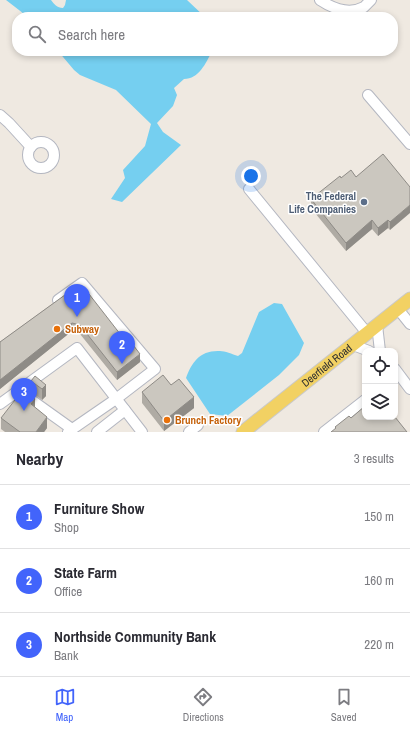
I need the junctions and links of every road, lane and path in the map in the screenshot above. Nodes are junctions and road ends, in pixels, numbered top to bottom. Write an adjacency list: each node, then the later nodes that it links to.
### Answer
1 (320, 0): 2 (street)
2 (371, 0)
3 (368, 95): 5 (street)
4 (0, 115): 6 (street)
5 (410, 144)
6 (31, 147)
7 (250, 189): 12 (street)
8 (410, 299): 10 (main road, Deerfield Road)
9 (50, 306): 19 (street)
10 (398, 309): 11 (street); 12 (main road, Deerfield Road)
11 (410, 324)
12 (372, 329): 13 (main road, Deerfield Road); 15 (street)
13 (353, 344): 14 (street); 28 (main road, Deerfield Road)
14 (362, 348)
15 (379, 348)
16 (398, 375): 17 (street)
17 (410, 389)
18 (19, 391): 19 (street); 21 (street); 24 (street)
19 (116, 399): 22 (street); 24 (street)
20 (362, 402): 29 (street)
21 (0, 404)
22 (125, 410): 25 (street); 26 (street)
23 (198, 425): 27 (street)
24 (70, 431)
25 (98, 432)
26 (142, 432)
27 (189, 432)
28 (243, 432)
29 (324, 432)

